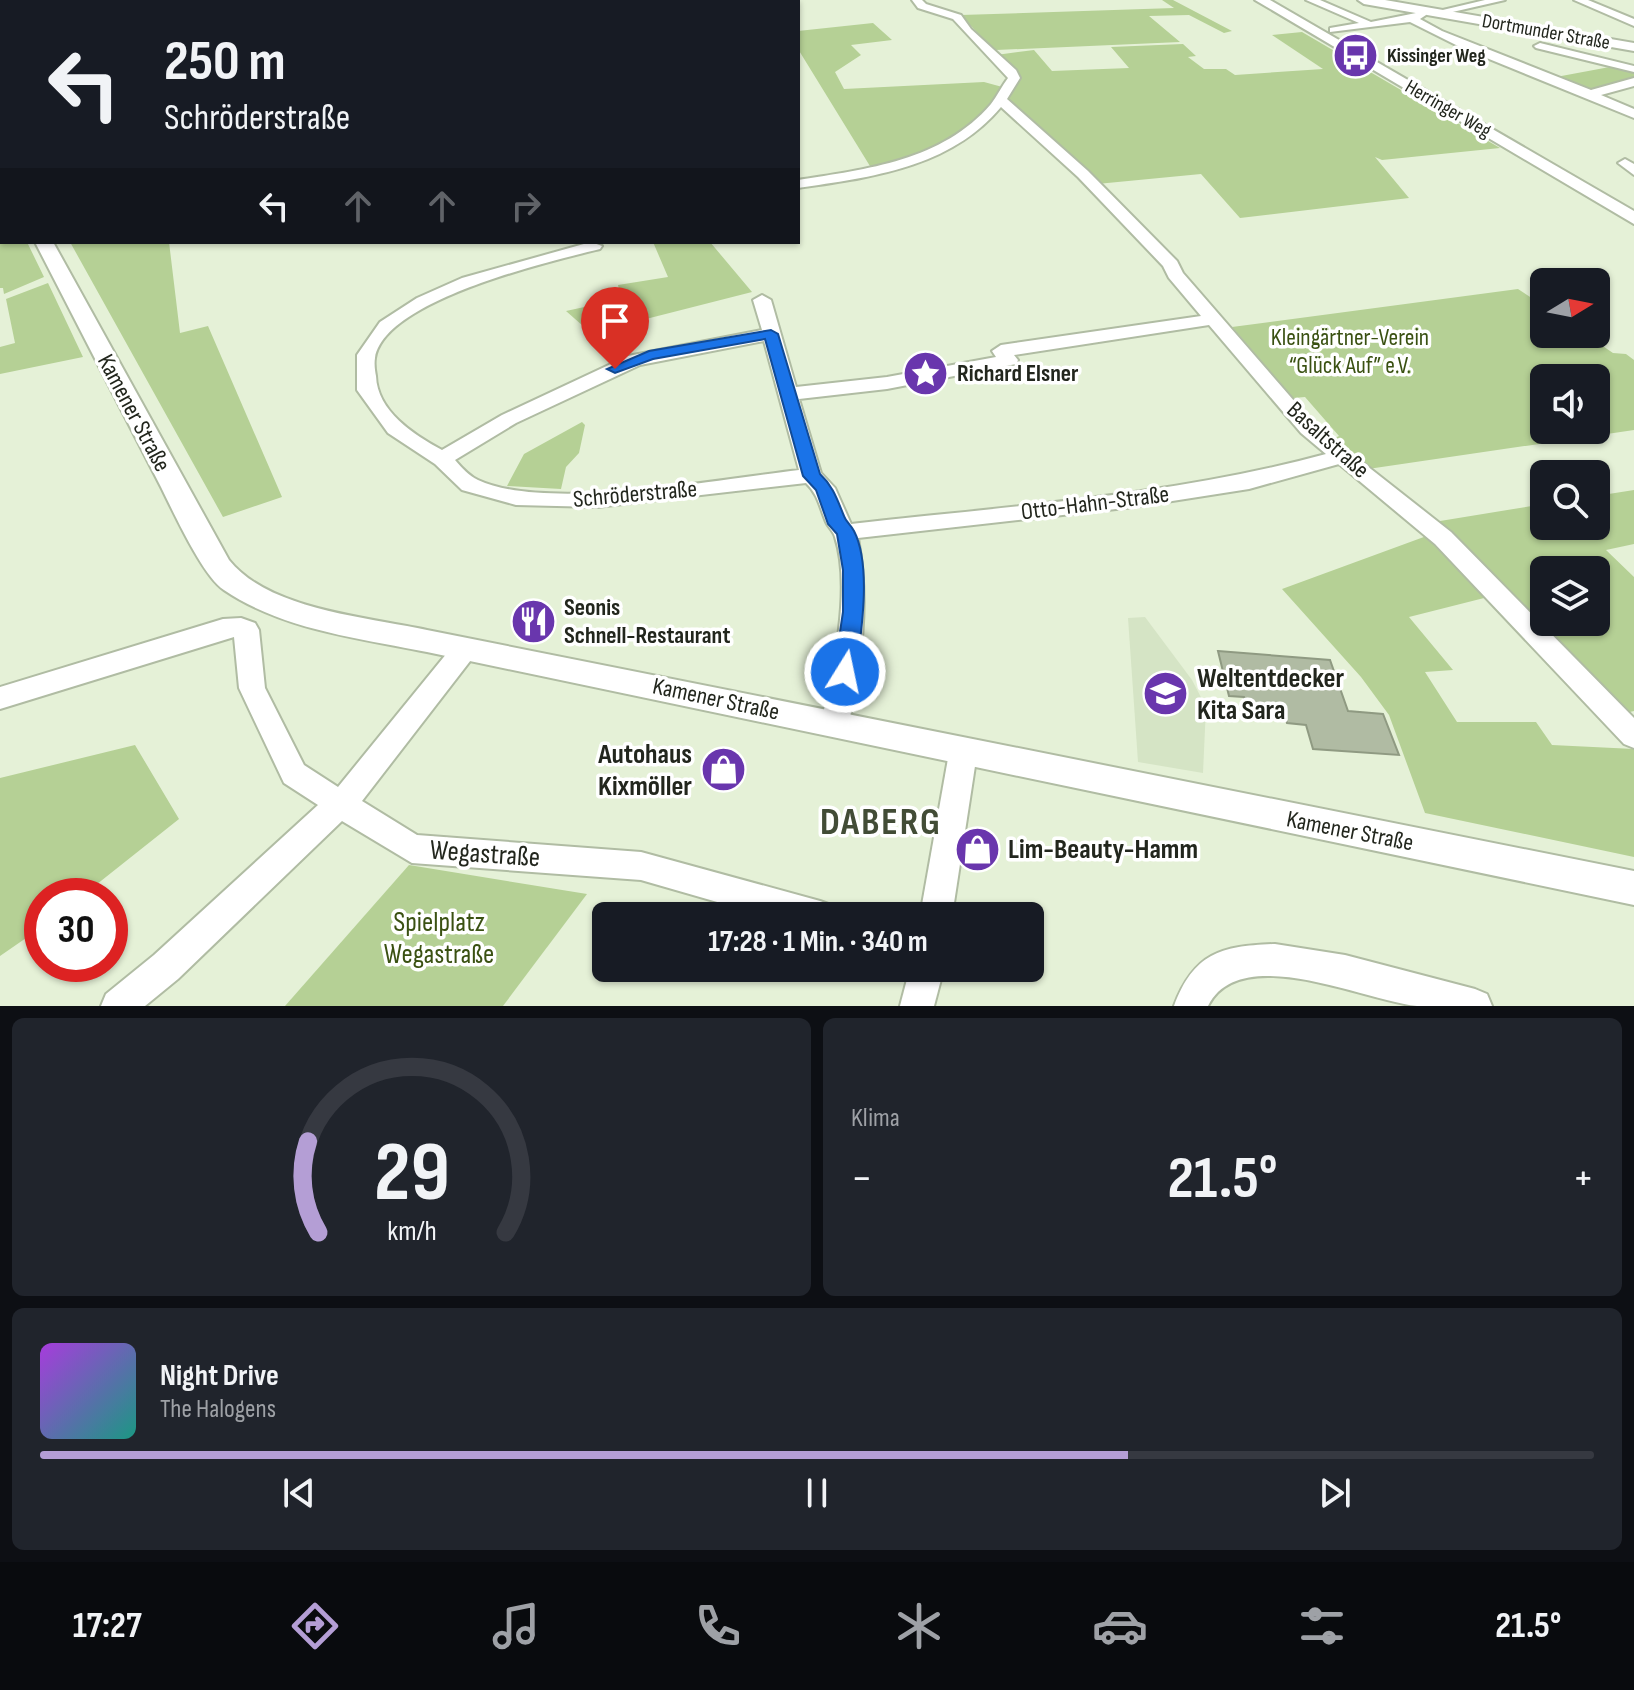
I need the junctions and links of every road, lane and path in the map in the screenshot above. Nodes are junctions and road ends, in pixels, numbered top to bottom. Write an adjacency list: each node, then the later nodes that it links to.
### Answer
1 (917, 0): 17 (street)
2 (1261, 0): 20 (main road, Herringer Weg)
3 (1311, 0): 10 (street)
4 (1364, 0): 8 (main road, Dortmunder Straße)
5 (1372, 0): 8 (main road, Dortmunder Straße)
6 (1500, 0): 8 (street)
7 (1579, 0): 9 (street)
8 (1433, 13): 10 (street); 12 (main road, Dortmunder Straße); 16 (street)
9 (1634, 23)
10 (1368, 24): 11 (street)
11 (1334, 30)
12 (1634, 45)
13 (1540, 46): 14 (street)
14 (1634, 69)
15 (1634, 82): 16 (street)
16 (1590, 94): 18 (street)
17 (1001, 100): 19 (street); 24 (street, Basaltstraße)
18 (1634, 114)
19 (800, 184)
20 (1634, 219)
21 (45, 244): 31 (main road, Kamener Straße)
22 (594, 246): 28 (street, Schröderstraße)
23 (762, 300): 25 (street)
24 (1214, 319): 26 (street); 27 (street, Basaltstraße)
25 (771, 334): 26 (street); 28 (street)
26 (789, 394): 29 (street)
27 (1341, 457): 30 (street, Otto-Hahn-Straße); 34 (street, Basaltstraße)
28 (442, 459): 29 (street, Schröderstraße)
29 (811, 476): 30 (street)
30 (846, 532): 33 (street)
31 (465, 649): 33 (main road, Kamener Straße); 36 (street)
32 (0, 698): 36 (street, Wegastraße)
33 (835, 723): 35 (main road, Kamener Straße)
34 (1634, 736)
35 (963, 753): 37 (main road, Kamener Straße); 39 (street)
36 (339, 805): 38 (street, Wegastraße); 41 (street)
37 (1634, 888)
38 (770, 902)
39 (938, 902)
40 (923, 982): 42 (street)
41 (118, 1006)
42 (917, 1006)
43 (1191, 1006): 44 (street)
44 (1475, 1006)

